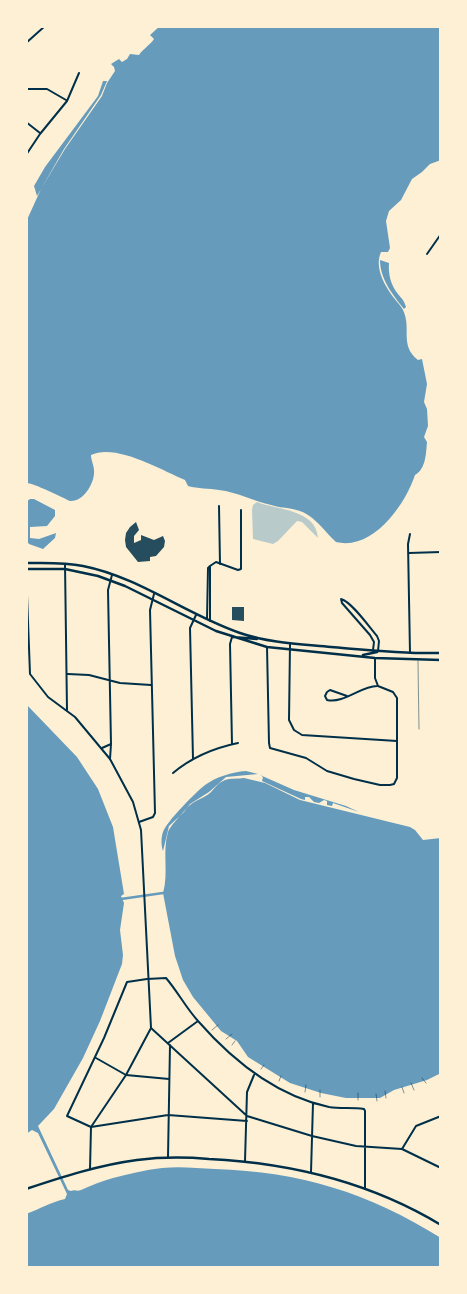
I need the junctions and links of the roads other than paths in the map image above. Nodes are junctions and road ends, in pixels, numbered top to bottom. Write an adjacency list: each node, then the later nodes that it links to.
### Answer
1 (45, 26): 2 (street)
2 (26, 43)
3 (79, 73): 5 (street)
4 (26, 89): 5 (street)
5 (67, 101): 7 (street)
6 (26, 122): 7 (street)
7 (40, 134): 8 (street)
8 (26, 155)
9 (441, 234): 10 (street)
10 (427, 254)
11 (219, 506): 18 (street)
12 (241, 510): 18 (street)
13 (410, 534): 15 (street)
14 (441, 552): 15 (street)
15 (409, 553): 36 (street)
16 (26, 563): 17 (main road)
17 (65, 564): 20 (street); 21 (main road)
18 (220, 564): 27 (street)
19 (26, 568): 20 (main road); 49 (street)
20 (66, 569): 22 (main road); 42 (street)
21 (112, 575): 22 (street); 23 (main road)
22 (110, 580): 24 (main road); 44 (street)
23 (154, 594): 24 (street); 25 (main road)
24 (153, 600): 26 (main road); 45 (street)
25 (196, 615): 26 (street); 27 (main road)
26 (194, 620): 28 (main road); 57 (street)
27 (209, 620): 29 (main road)
28 (232, 637): 29 (main road); 31 (main road); 54 (street)
29 (261, 639): 30 (main road)
30 (290, 644): 32 (street); 33 (main road)
31 (267, 647): 32 (main road); 51 (street)
32 (290, 650): 38 (main road); 51 (street)
33 (372, 651): 34 (main road); 34 (street)
34 (378, 651): 35 (main road); 38 (main road)
35 (388, 652): 36 (main road); 39 (main road)
36 (410, 653): 37 (main road)
37 (441, 653)
38 (357, 656): 39 (main road)
39 (376, 658): 40 (main road); 43 (street)
40 (418, 660): 41 (main road); 50 (lane)
41 (441, 660)
42 (68, 674): 44 (street); 49 (street)
43 (375, 678): 46 (street); 47 (street)
44 (110, 682): 45 (street); 53 (street)
45 (152, 685): 59 (street)
46 (371, 686): 47 (street); 48 (street)
47 (378, 686): 51 (street)
48 (347, 696): 48 (street)
49 (67, 710): 55 (street)
50 (419, 728)
51 (397, 741)
52 (238, 743): 54 (street)
53 (111, 744): 55 (street); 56 (street)
54 (232, 744): 57 (street)
55 (102, 748): 56 (street)
56 (110, 759): 59 (street)
57 (193, 759): 58 (street)
58 (173, 774)
59 (139, 822): 60 (street)
60 (147, 979): 61 (street); 62 (street); 64 (street)
61 (198, 1021): 63 (street); 66 (street)
62 (151, 1028): 63 (street); 65 (street)
63 (169, 1044): 67 (street); 70 (street)
64 (96, 1058): 65 (street); 73 (street)
65 (126, 1074): 67 (street); 73 (street)
66 (254, 1074): 68 (street); 70 (street)
67 (169, 1079): 69 (street)
68 (313, 1102): 74 (street); 75 (street)
69 (168, 1115): 72 (street); 73 (street); 77 (street)
70 (247, 1116): 72 (street); 74 (street)
71 (441, 1116): 76 (street)
72 (247, 1121): 78 (street)
73 (91, 1127): 80 (street)
74 (312, 1136): 75 (street); 81 (street)
75 (365, 1147): 76 (street); 83 (street)
76 (402, 1148): 79 (street)
77 (168, 1158): 78 (main road); 80 (main road)
78 (245, 1161): 81 (main road)
79 (441, 1168)
80 (90, 1169): 82 (main road)
81 (311, 1172): 83 (main road)
82 (26, 1189)
83 (365, 1189): 84 (main road)
84 (441, 1225)

